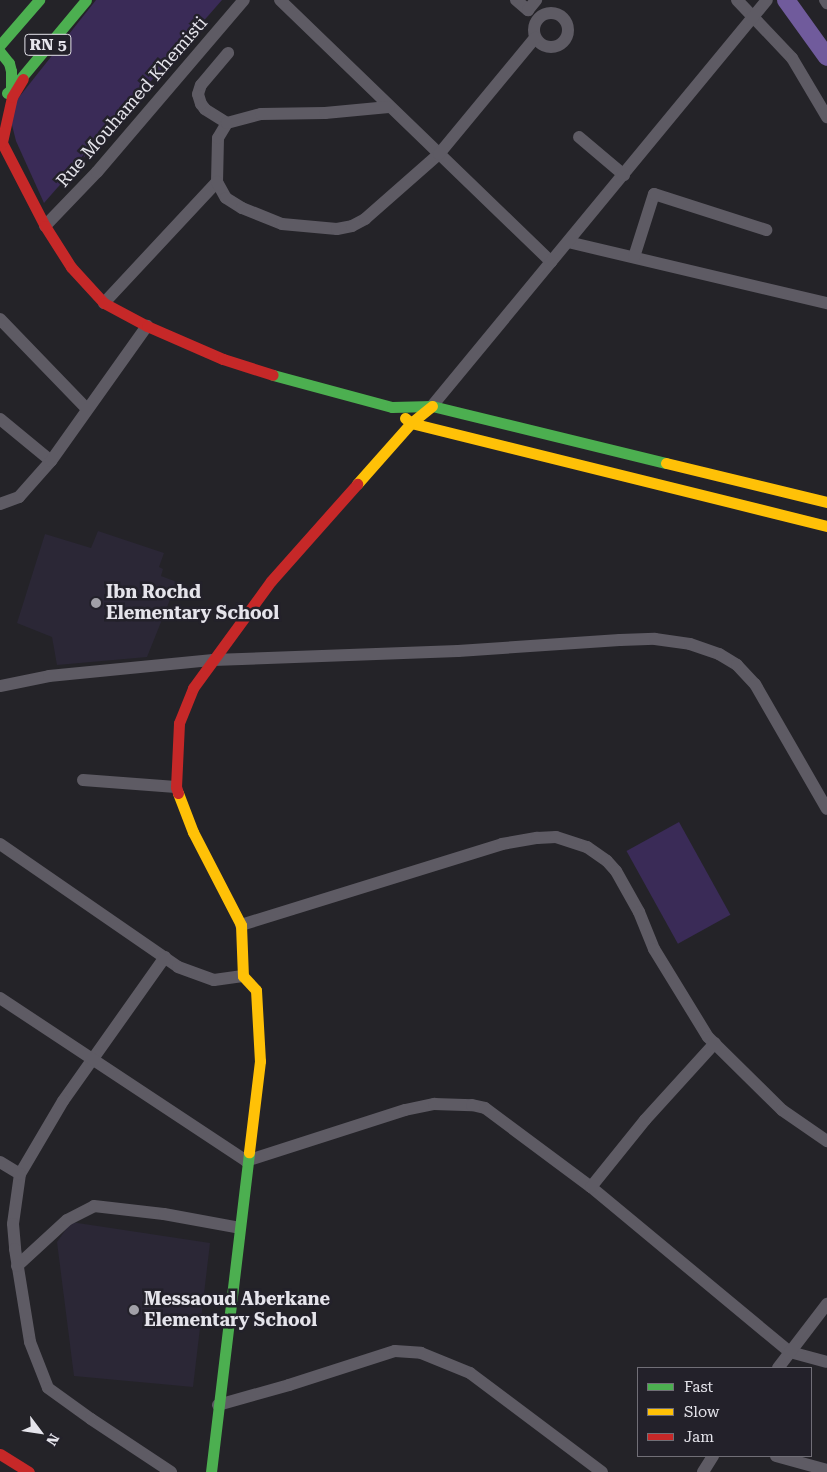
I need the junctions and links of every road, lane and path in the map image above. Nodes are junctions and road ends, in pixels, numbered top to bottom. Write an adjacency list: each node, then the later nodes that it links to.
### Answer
1 (39, 0): 14 (main road, RN 5)
2 (86, 0): 17 (main road, RN 5)
3 (244, 0): 30 (street, Rue Mouhamed Khemisti)
4 (280, 0): 20 (street)
5 (516, 0): 10 (street)
6 (737, 0): 11 (street)
7 (825, 0): 9 (street)
8 (766, 1): 11 (street)
9 (827, 3)
10 (532, 5): 12 (street)
11 (754, 16): 21 (street); 28 (street)
12 (538, 19): 13 (street); 13 (street)
13 (535, 38): 25 (street)
14 (0, 44)
15 (0, 52): 18 (main road)
16 (228, 53): 22 (street)
17 (32, 65): 18 (main road, RN 5); 24 (main road)
18 (11, 90): 19 (main road)
19 (0, 101)
20 (389, 107): 22 (street); 25 (street)
21 (827, 117)
22 (227, 122): 29 (street)
23 (579, 137): 28 (street)
24 (2, 146): 27 (main road)
25 (439, 154): 29 (street); 34 (street)
26 (0, 168): 27 (street)
27 (16, 171): 30 (main road)
28 (624, 174): 32 (street)
29 (217, 182): 35 (street)
30 (45, 226): 35 (main road)
31 (766, 230): 33 (street)
32 (568, 242): 33 (street); 34 (street)
33 (634, 256): 36 (street)
34 (551, 262): 39 (street)
35 (104, 303): 38 (main road)
36 (827, 303)
37 (0, 319): 41 (street)
38 (147, 326): 40 (main road); 41 (street)
39 (432, 406): 40 (main road); 43 (main road); 45 (main road)
40 (392, 407): 43 (main road)
41 (87, 409): 44 (street)
42 (0, 419): 44 (street)
43 (411, 423): 47 (main road); 48 (main road)
44 (50, 461): 46 (street)
45 (827, 502)
46 (0, 504)
47 (827, 526)
48 (213, 660): 49 (street); 51 (main road); 52 (street)
49 (0, 686)
50 (83, 780): 51 (street)
51 (176, 787): 54 (main road)
52 (827, 809)
53 (0, 844): 55 (street)
54 (241, 925): 56 (main road); 58 (street)
55 (166, 957): 56 (street); 59 (street)
56 (243, 976): 61 (main road)
57 (0, 998): 59 (street)
58 (715, 1043): 60 (street); 64 (street)
59 (90, 1060): 61 (street); 63 (street)
60 (827, 1141)
61 (246, 1161): 64 (street); 65 (main road)
62 (0, 1162): 63 (street)
63 (20, 1174): 66 (street)
64 (591, 1187): 68 (street)
65 (240, 1228): 66 (street); 71 (main road)
66 (18, 1266): 77 (street)
67 (827, 1304): 68 (street)
68 (790, 1352): 69 (street); 70 (street)
69 (827, 1362)
70 (779, 1367)
71 (218, 1405): 78 (main road); 79 (street)
72 (0, 1454): 76 (main road)
73 (712, 1457): 80 (street)
74 (780, 1457): 75 (street)
75 (827, 1470)
76 (29, 1472)
77 (171, 1472)
78 (211, 1472)
79 (602, 1472)
80 (703, 1472)

